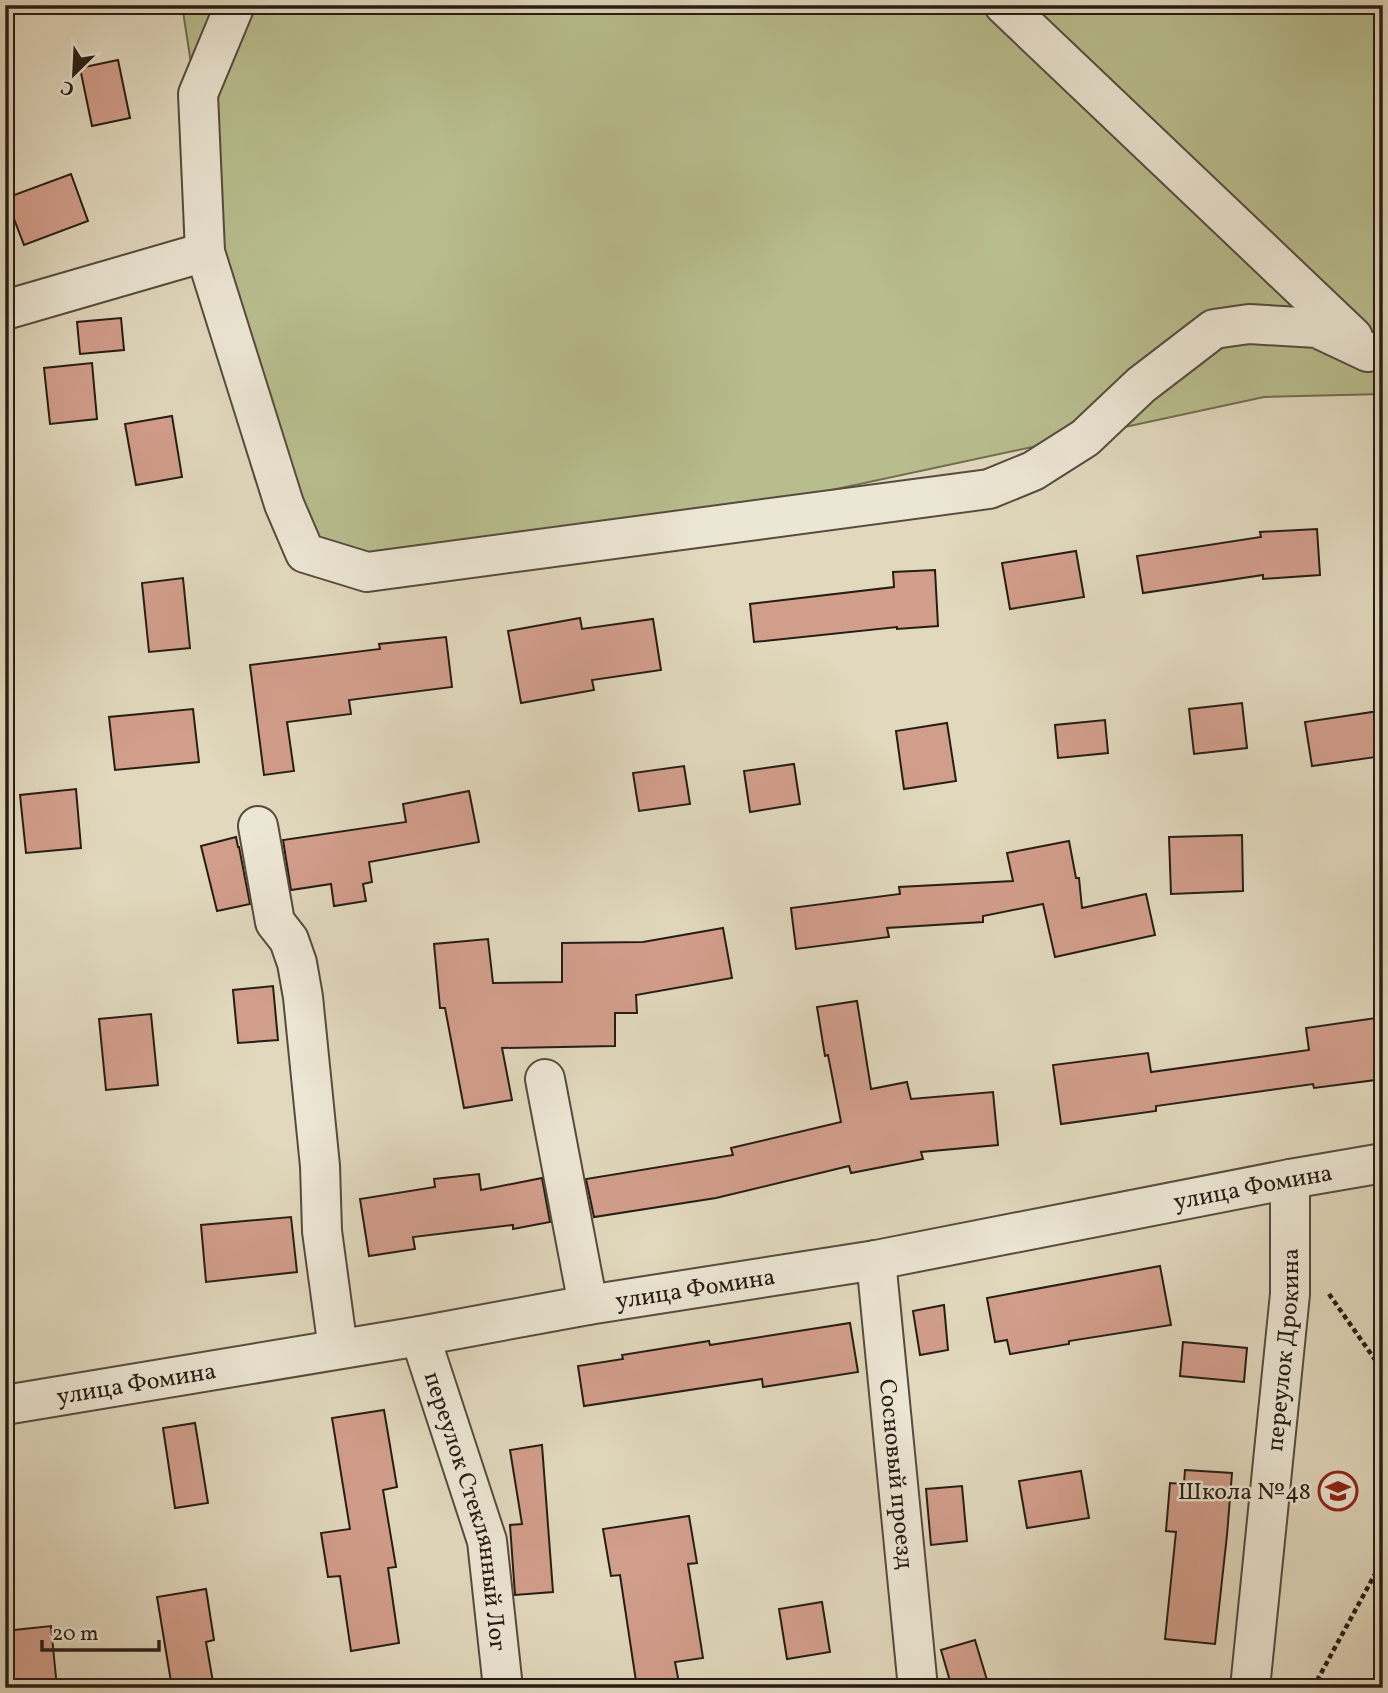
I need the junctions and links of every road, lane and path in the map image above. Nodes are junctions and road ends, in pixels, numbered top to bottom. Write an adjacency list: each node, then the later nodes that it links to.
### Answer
1 (235, 5): 3 (street)
2 (1004, 5): 5 (street)
3 (205, 253): 4 (street); 5 (street)
4 (5, 310)
5 (1375, 358)
6 (258, 826): 14 (street)
7 (545, 1079): 12 (street)
8 (1383, 1163): 9 (street, улица Фомина)
9 (1290, 1179): 10 (street, улица Фомина); 20 (street, переулок Дрокина)
10 (876, 1260): 12 (street, улица Фомина); 19 (street, Сосновый проезд)
11 (1327, 1291): 15 (path)
12 (589, 1305): 13 (street, улица Фомина)
13 (420, 1336): 14 (street, улица Фомина); 18 (street, переулок Стеклянный Лог)
14 (338, 1349): 16 (street, улица Фомина)
15 (1383, 1371)
16 (5, 1405)
17 (1383, 1563): 21 (path)
18 (503, 1688)
19 (918, 1688)
20 (1250, 1688)
21 (1313, 1688)

